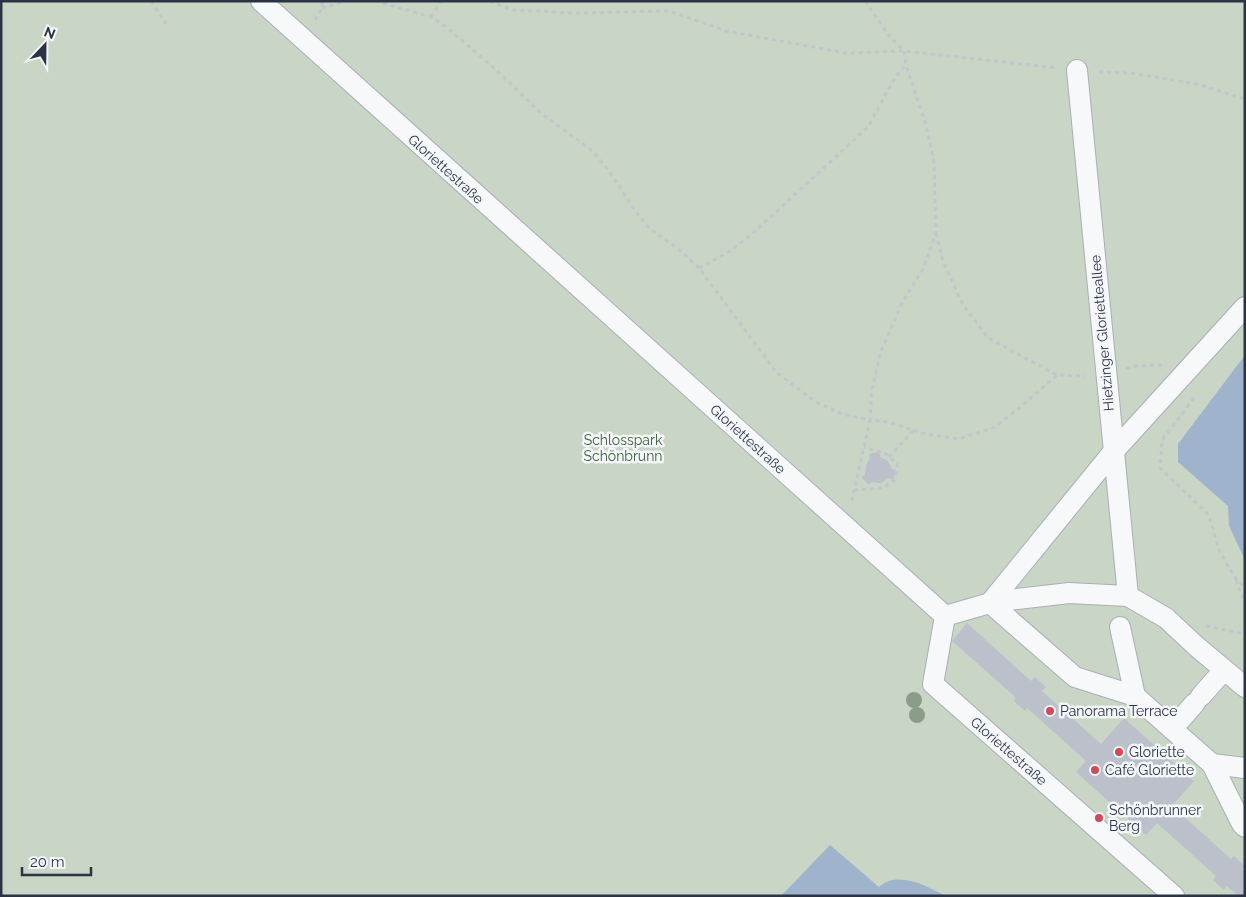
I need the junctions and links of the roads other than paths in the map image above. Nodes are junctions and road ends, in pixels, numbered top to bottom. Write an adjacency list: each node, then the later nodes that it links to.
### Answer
1 (261, 1): 7 (street, Gloriettestraße)
2 (1077, 70): 4 (street, Hietzinger Glorietteallee)
3 (1245, 307): 4 (street)
4 (1113, 452): 5 (street, Hietzinger Glorietteallee); 6 (street)
5 (1120, 596): 6 (street); 8 (street); 10 (street, Hietzinger Glorietteallee)
6 (990, 602): 7 (street); 10 (street)
7 (945, 616): 15 (street, Gloriettestraße)
8 (1224, 670): 9 (street); 11 (street)
9 (1245, 687)
10 (1135, 696): 11 (street)
11 (1172, 729): 12 (street)
12 (1212, 764): 13 (street); 14 (street)
13 (1245, 768)
14 (1245, 827)
15 (1174, 896)

